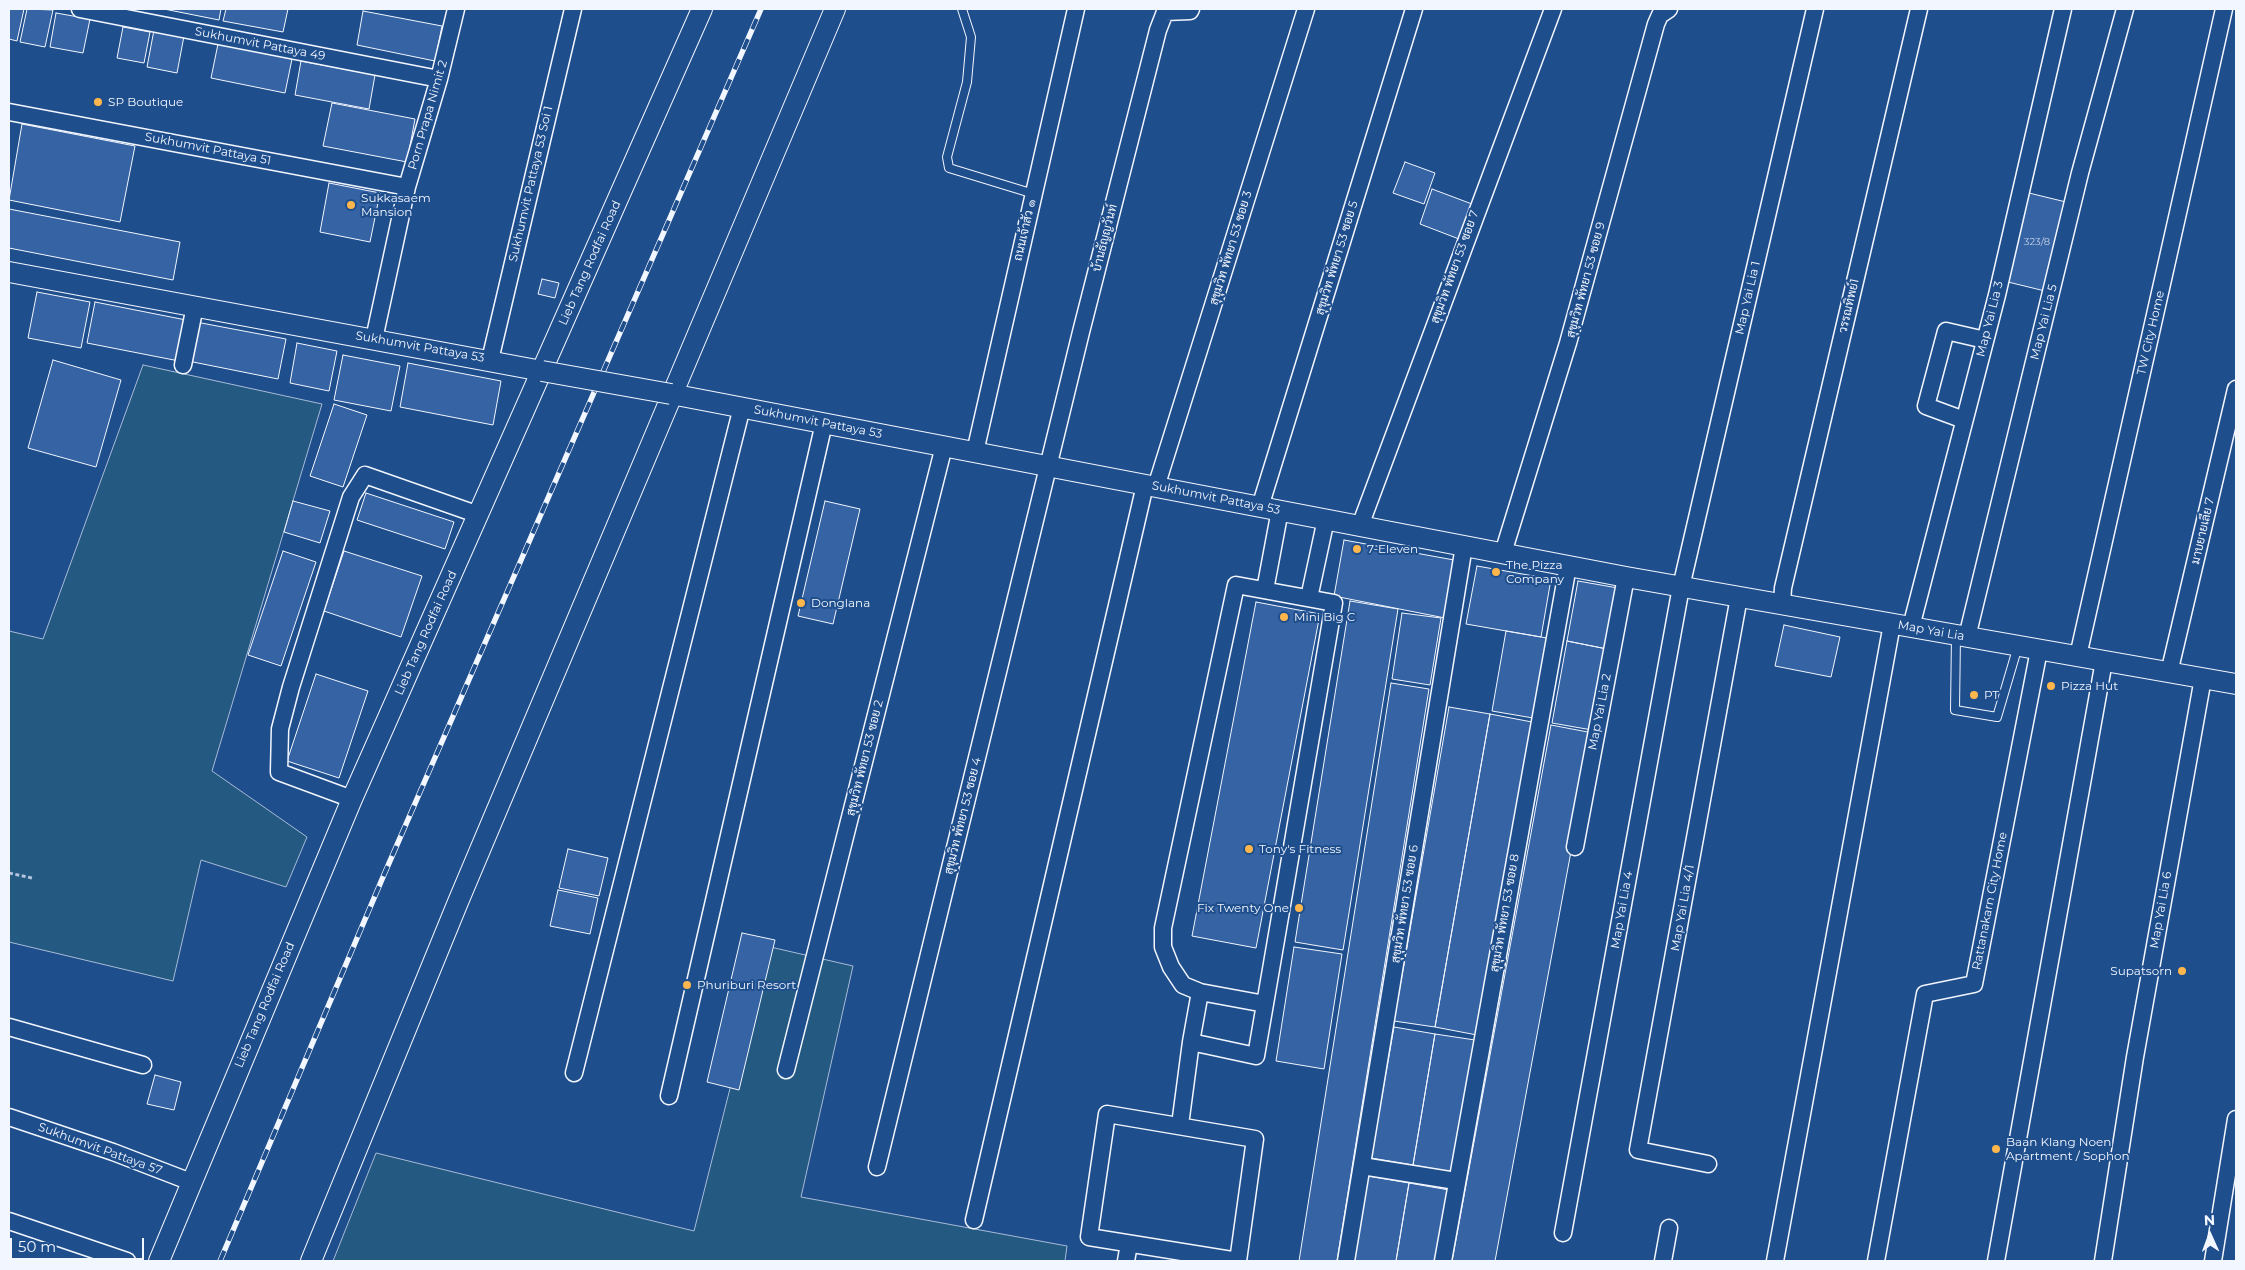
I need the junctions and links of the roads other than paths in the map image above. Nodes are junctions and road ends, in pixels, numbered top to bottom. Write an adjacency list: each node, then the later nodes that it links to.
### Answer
1 (80, 9): 19 (street, Sukhumvit Pattaya 49)
2 (573, 9): 27 (street, Sukhumvit Pattaya 53 Soi 1)
3 (702, 9): 29 (street, Lieb Tang Rodfai Road)
4 (835, 9): 31 (street)
5 (962, 9): 22 (lane)
6 (1076, 9): 22 (street, ถนนเจ้าสัว ๑)
7 (1191, 9): 18 (street, บ้านธัญญวันท์)
8 (1306, 9): 38 (street, สุขุมวิท พัทยา 53 ซอย 3)
9 (1414, 9): 39 (street, สุขุมวิท พัทยา 53 ซอย 5)
10 (1553, 9): 43 (street, สุขุมวิท พัทยา 53 ซอย 7)
11 (1669, 9): 45 (street, สุขุมวิท พัทยา 53 ซอย 9)
12 (1815, 9): 48 (street, Map Yai Lia 1)
13 (1919, 9): 52 (street, วรรณทิพย์1)
14 (2063, 9): 26 (street, Map Yai Lia 3)
15 (2125, 9): 55 (street, Map Yai Lia 5)
16 (2224, 9): 58 (street, TW City Home)
17 (454, 10): 19 (street, Porn Prapa Nimit 2)
18 (1164, 10): 37 (street, บ้านธัญญวันท์)
19 (439, 79): 21 (street, Porn Prapa Nimit 2)
20 (9, 112): 21 (street, Sukhumvit Pattaya 51)
21 (407, 187): 25 (street, Porn Prapa Nimit 2)
22 (1034, 194): 36 (street, ถนนเจ้าสัว ๑)
23 (9, 272): 24 (street, Sukhumvit Pattaya 53)
24 (195, 306): 25 (street, Sukhumvit Pattaya 53); 28 (street)
25 (374, 339): 27 (street, Sukhumvit Pattaya 53)
26 (1985, 340): 33 (street, Map Yai Lia 3); 33 (street)
27 (490, 360): 29 (street, Sukhumvit Pattaya 53)
28 (183, 366)
29 (542, 371): 31 (street, Sukhumvit Pattaya 53, bridge); 41 (street, Lieb Tang Rodfai Road)
30 (2236, 389): 60 (street, มาบยายเลีย 7)
31 (671, 394): 32 (street, Sukhumvit Pattaya 53); 88 (street)
32 (742, 407): 34 (street, Sukhumvit Pattaya 53); 71 (street)
33 (1964, 420): 54 (street, Map Yai Lia 3)
34 (824, 423): 35 (street, Sukhumvit Pattaya 53); 72 (street)
35 (944, 446): 36 (street, Sukhumvit Pattaya 53); 70 (street, สุขุมวิท พัทยา 53 ซอย 2)
36 (975, 452): 37 (street, Sukhumvit Pattaya 53)
37 (1049, 466): 38 (street, Sukhumvit Pattaya 53); 78 (street, สุขุมวิท พัทยา 53 ซอย 4)
38 (1150, 486): 39 (street, Sukhumvit Pattaya 53); 81 (street, สุขุมวิท พัทยา 53 ซอย 3)
39 (1260, 507): 40 (street, Sukhumvit Pattaya 53)
40 (1280, 510): 42 (street, Sukhumvit Pattaya 53); 49 (street)
41 (479, 515): 63 (street, Lieb Tang Rodfai Road); 63 (street)
42 (1326, 519): 43 (street, Sukhumvit Pattaya 53); 51 (street)
43 (1360, 526): 44 (street, Sukhumvit Pattaya 53)
44 (1464, 546): 45 (street, Sukhumvit Pattaya 53); 77 (street, สุขุมวิท พัทยา 53 ซอย 6)
45 (1503, 553): 46 (street, Sukhumvit Pattaya 53)
46 (1568, 566): 47 (street, Sukhumvit Pattaya 53); 79 (street, สุขุมวิท พัทยา 53 ซอย 8)
47 (1626, 577): 48 (street, Map Yai Lia); 64 (street, Map Yai Lia 2)
48 (1681, 587): 50 (street, Map Yai Lia); 84 (street, Map Yai Lia 4)
49 (1265, 590): 51 (street); 65 (street)
50 (1739, 597): 52 (street, Map Yai Lia); 76 (street, Map Yai Lia 4/1)
51 (1309, 598): 66 (street)
52 (1782, 604): 53 (street, Map Yai Lia)
53 (1892, 624): 54 (street, Map Yai Lia); 94 (street)
54 (1911, 627): 55 (street, Map Yai Lia)
55 (1961, 636): 56 (street, Map Yai Lia); 56 (lane)
56 (2018, 646): 57 (street, Map Yai Lia)
57 (2038, 650): 58 (street, Map Yai Lia); 95 (street, Rattanakarn City Home)
58 (2078, 656): 59 (street, Map Yai Lia)
59 (2104, 661): 60 (street, Map Yai Lia); 96 (street)
60 (2169, 672): 61 (street, Map Yai Lia)
61 (2203, 678): 62 (street, Map Yai Lia); 97 (street, Map Yai Lia 6)
62 (2236, 682)
63 (352, 799): 80 (street, Lieb Tang Rodfai Road)
64 (1575, 847)
65 (1200, 992): 66 (street); 68 (street)
66 (1265, 1004): 68 (street)
67 (9, 1027): 69 (street)
68 (1191, 1042): 75 (street)
69 (143, 1066)
70 (786, 1070)
71 (574, 1073)
72 (669, 1096)
73 (9, 1117): 80 (street, Sukhumvit Pattaya 57)
74 (2236, 1119): 98 (street)
75 (1180, 1125): 85 (street); 90 (street)
76 (1708, 1164)
77 (1362, 1166): 79 (street); 91 (street, สุขุมวิท พัทยา 53 ซอย 6)
78 (877, 1167)
79 (1456, 1181): 92 (street, สุขุมวิท พัทยา 53 ซอย 8)
80 (191, 1182): 87 (street, Lieb Tang Rodfai Road)
81 (974, 1220)
82 (9, 1221): 86 (street)
83 (1670, 1228): 93 (street)
84 (1562, 1233)
85 (1129, 1244): 89 (street); 90 (street)
86 (127, 1261)
87 (159, 1261)
88 (311, 1261)
89 (1126, 1261)
90 (1238, 1261)
91 (1346, 1261)
92 (1443, 1261)
93 (1663, 1261)
94 (1775, 1261)
95 (1876, 1261)
96 (1996, 1261)
97 (2103, 1261)
98 (2213, 1261)

